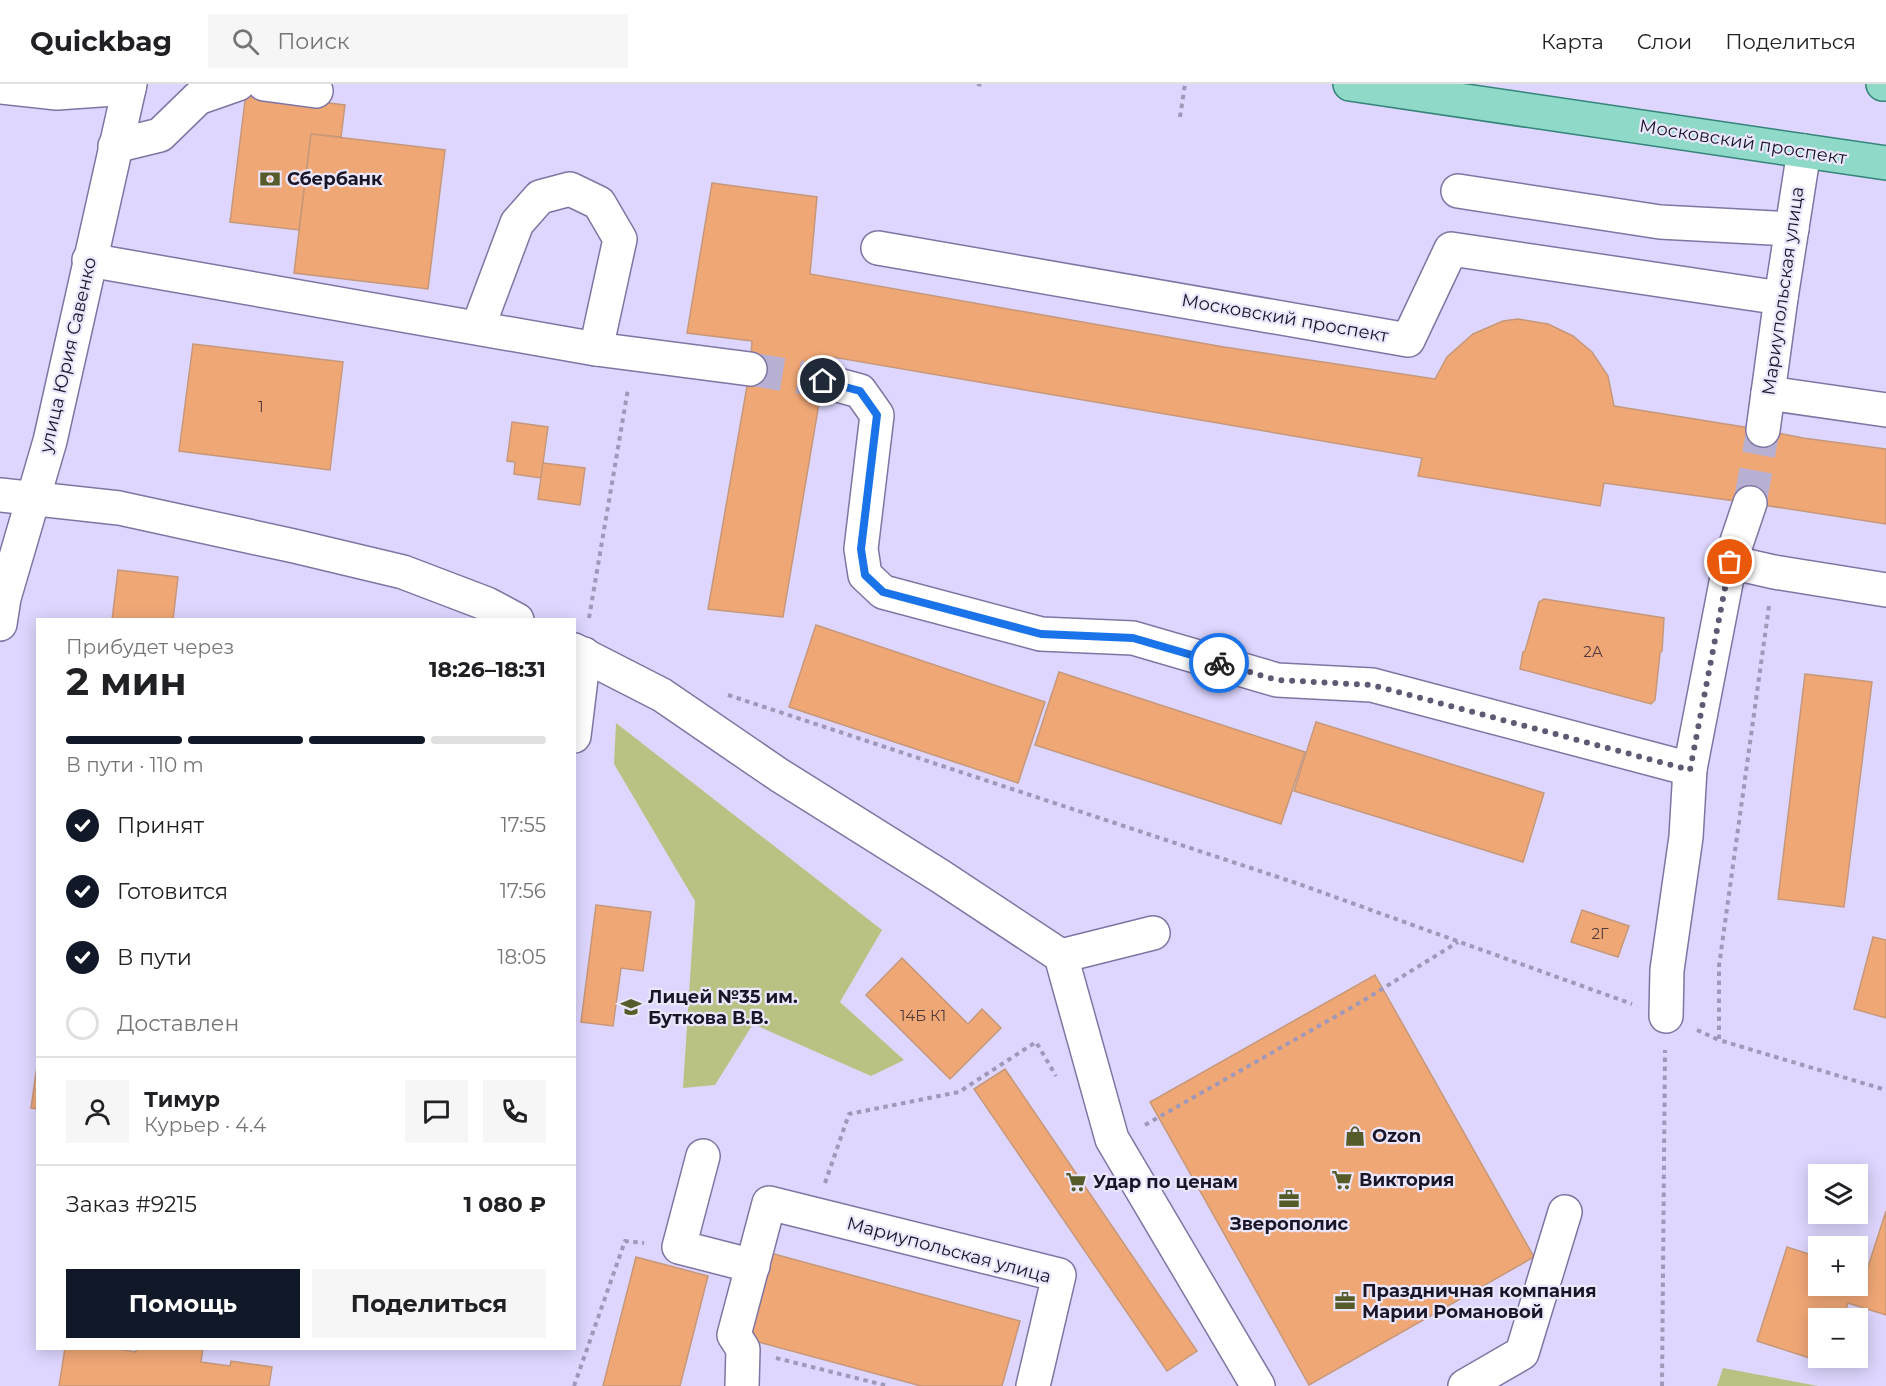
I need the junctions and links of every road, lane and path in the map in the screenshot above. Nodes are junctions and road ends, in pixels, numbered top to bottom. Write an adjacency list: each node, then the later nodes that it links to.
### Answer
1 (238, 84): 11 (street)
2 (264, 84): 9 (street)
3 (977, 84): 6 (path)
4 (1185, 84): 10 (path)
5 (1350, 84): 12 (main road, Московский проспект)
6 (983, 85)
7 (129, 86): 8 (street); 11 (street, улица Юрия Савенко)
8 (0, 87)
9 (316, 91)
10 (1180, 117)
11 (115, 146): 17 (street, улица Юрия Савенко)
12 (1804, 152): 13 (main road, Московский проспект); 15 (street, Мариупольская улица)
13 (1886, 163)
14 (1458, 191): 15 (street)
15 (1791, 229): 18 (street, Мариупольская улица)
16 (878, 248): 18 (street, Московский проспект)
17 (89, 260): 19 (street); 28 (street, улица Юрия Савенко)
18 (1781, 298): 24 (street, Мариупольская улица)
19 (478, 327): 20 (street); 20 (street)
20 (596, 349): 21 (street)
21 (634, 353): 22 (street); 35 (path)
22 (750, 369)
23 (823, 381): 38 (street)
24 (1768, 393): 25 (street); 26 (street, Мариупольская улица)
25 (1886, 410)
26 (1763, 430)
27 (0, 495): 28 (street)
28 (34, 498): 33 (street); 34 (street, улица Юрия Савенко)
29 (1750, 503): 30 (street)
30 (1730, 562): 31 (street); 38 (street)
31 (1774, 572): 32 (street); 42 (path)
32 (1886, 590)
33 (513, 618)
34 (0, 624)
35 (582, 642): 37 (street); 40 (street)
36 (719, 692): 41 (path)
37 (576, 712)
38 (1690, 770): 41 (street)
39 (1153, 933): 40 (street)
40 (1061, 956): 53 (street)
41 (1666, 1016): 42 (path); 55 (path)
42 (1719, 1040): 43 (path)
43 (1886, 1090)
44 (703, 1156): 46 (street)
45 (1565, 1212): 54 (street)
46 (679, 1247): 47 (street); 49 (path)
47 (753, 1266): 48 (street); 52 (street, Мариупольская улица)
48 (744, 1349): 50 (street); 51 (path)
49 (574, 1386)
50 (742, 1386)
51 (888, 1386)
52 (1033, 1386)
53 (1258, 1386)
54 (1465, 1386)
55 (1662, 1386)

